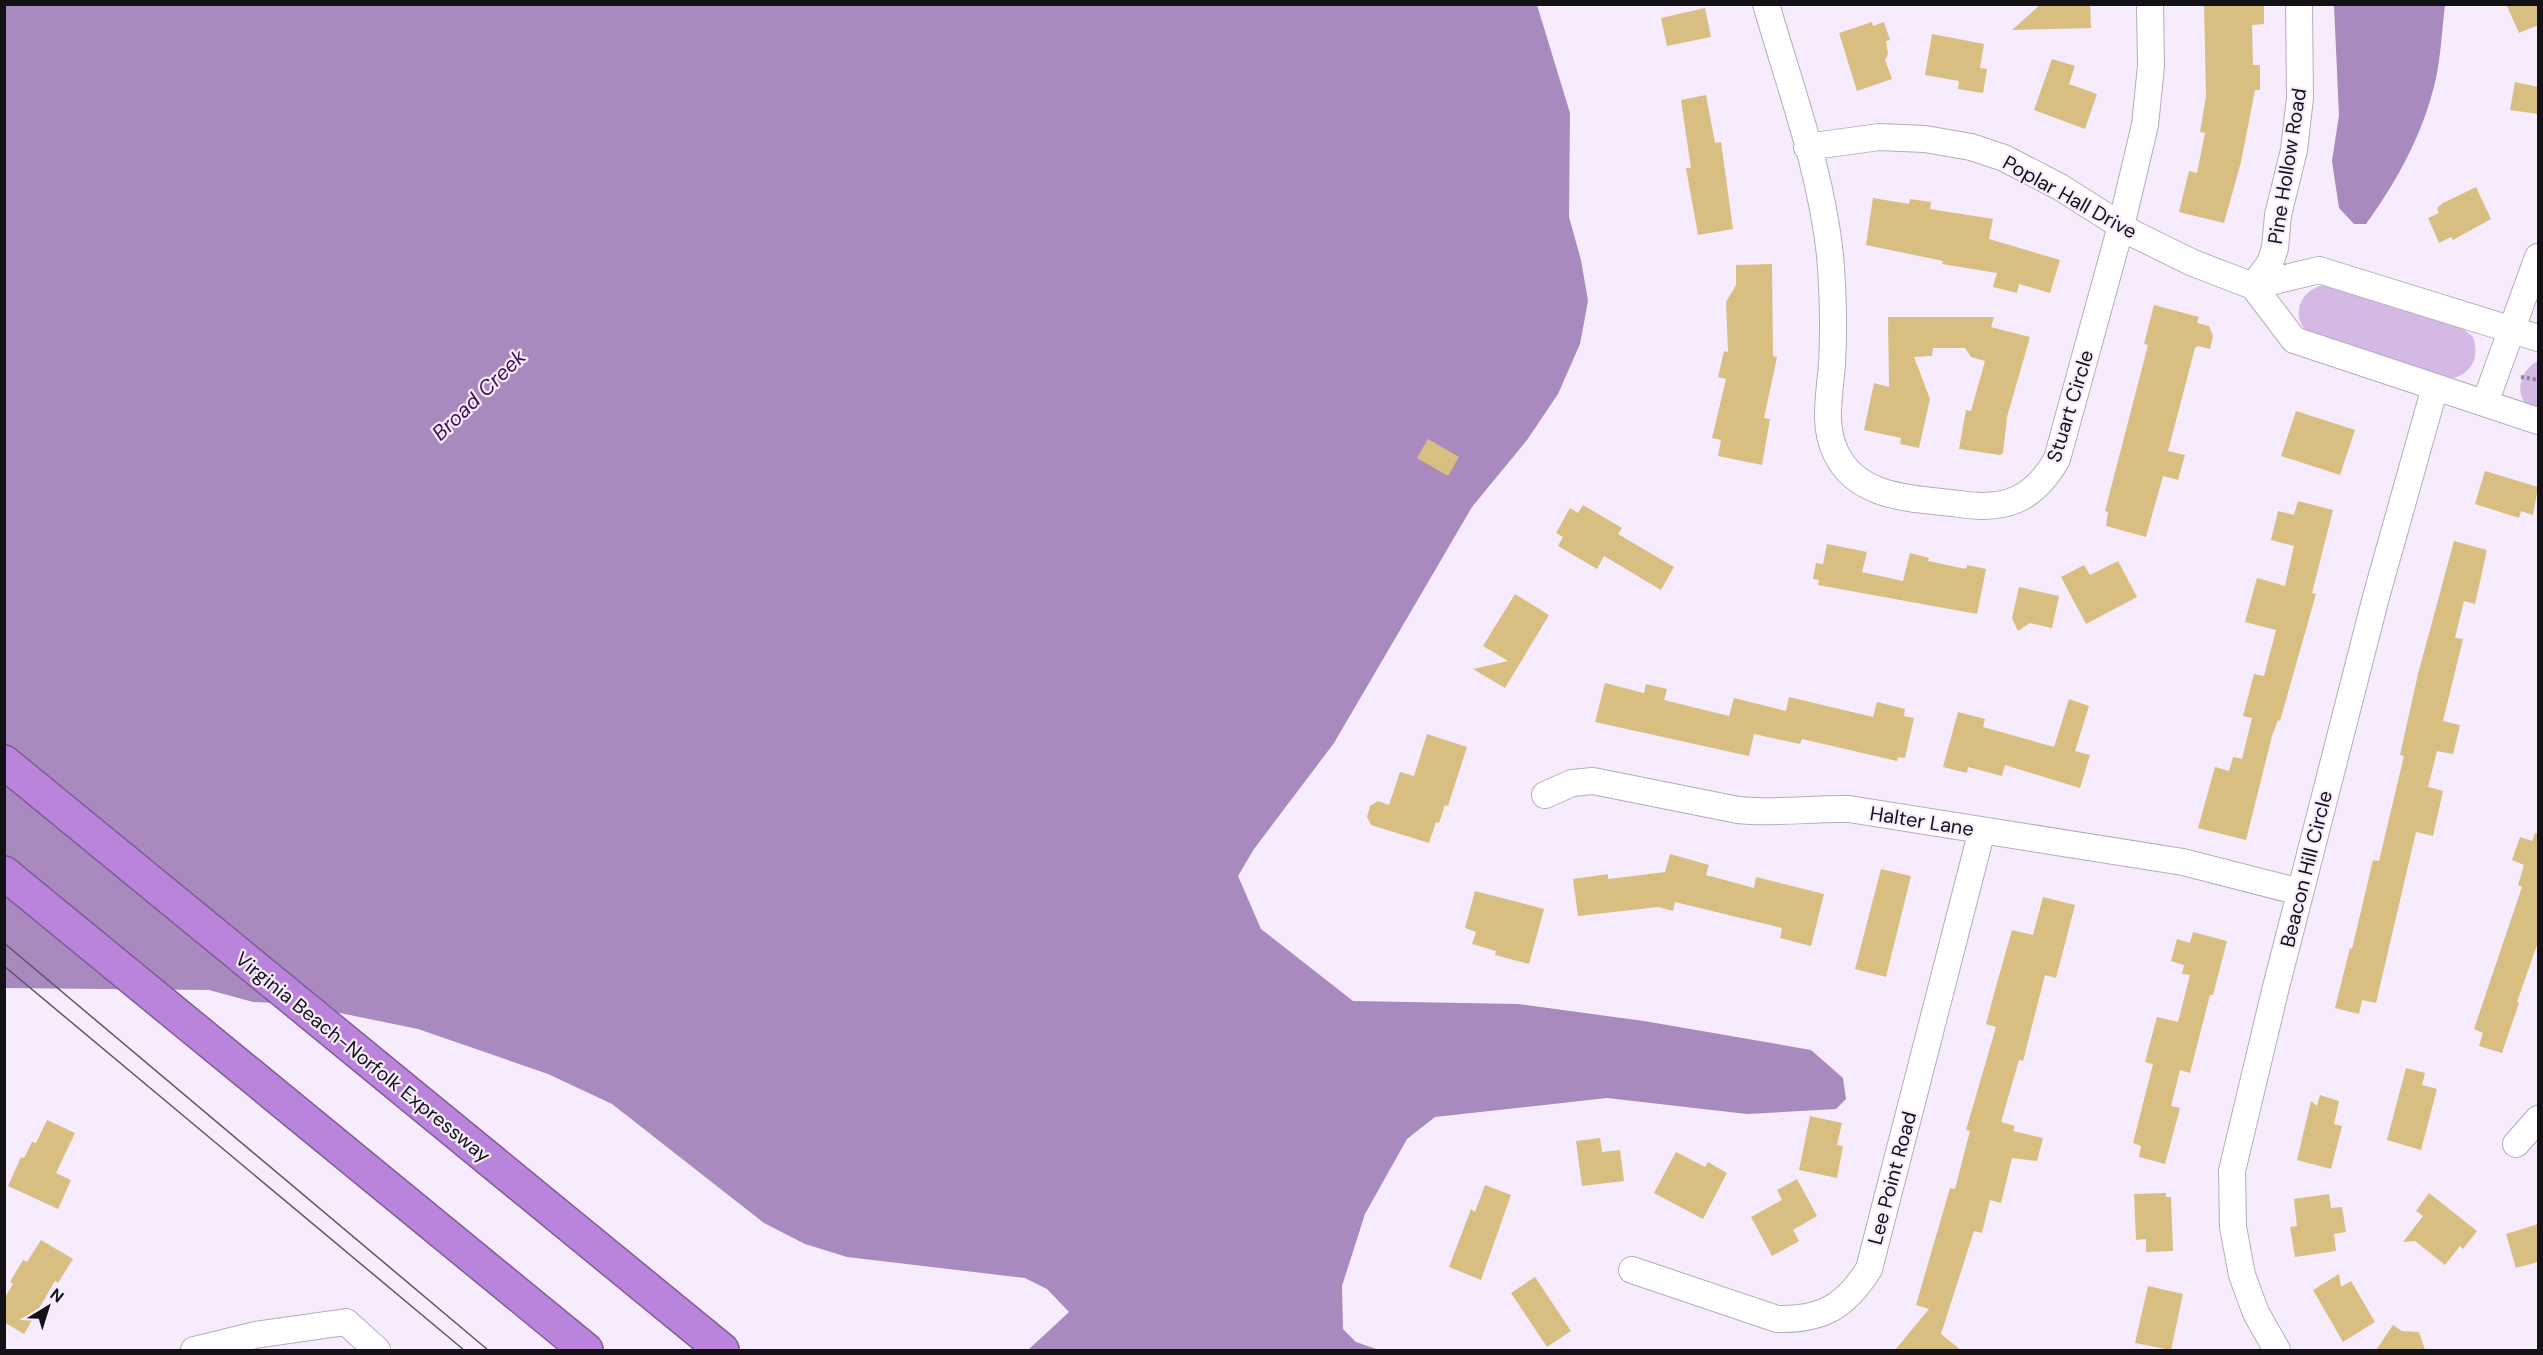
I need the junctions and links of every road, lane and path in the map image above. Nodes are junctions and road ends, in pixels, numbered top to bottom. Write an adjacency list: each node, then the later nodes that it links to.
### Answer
1 (1767, 4): 4 (street, Stuart Circle)
2 (2150, 4): 5 (street, Stuart Circle)
3 (2299, 4): 7 (street, Pine Hollow Road)
4 (1807, 147): 5 (street, Poplar Hall Drive); 5 (street, Stuart Circle)
5 (2121, 226): 7 (street, Poplar Hall Drive)
6 (2538, 257): 8 (street)
7 (2253, 286): 8 (street); 10 (street)
8 (2511, 329): 9 (street); 11 (street)
9 (2538, 338)
10 (2435, 387): 11 (street); 17 (street, Beacon Hill Circle)
11 (2485, 404): 12 (street)
12 (2538, 421)
13 (4, 762): 25 (highway, Virginia Beach-Norfolk Expressway)
14 (1545, 795): 15 (street, Halter Lane)
15 (1982, 831): 17 (street, Halter Lane); 20 (street, Lee Point Road)
16 (4, 873): 24 (highway)
17 (2300, 892): 26 (street, Beacon Hill Circle)
18 (2538, 1119): 19 (street)
19 (2516, 1144)
20 (1632, 1270)
21 (278, 1341): 22 (street); 23 (street)
22 (194, 1350)
23 (376, 1350)
24 (586, 1350)
25 (722, 1350)
26 (2277, 1350)

